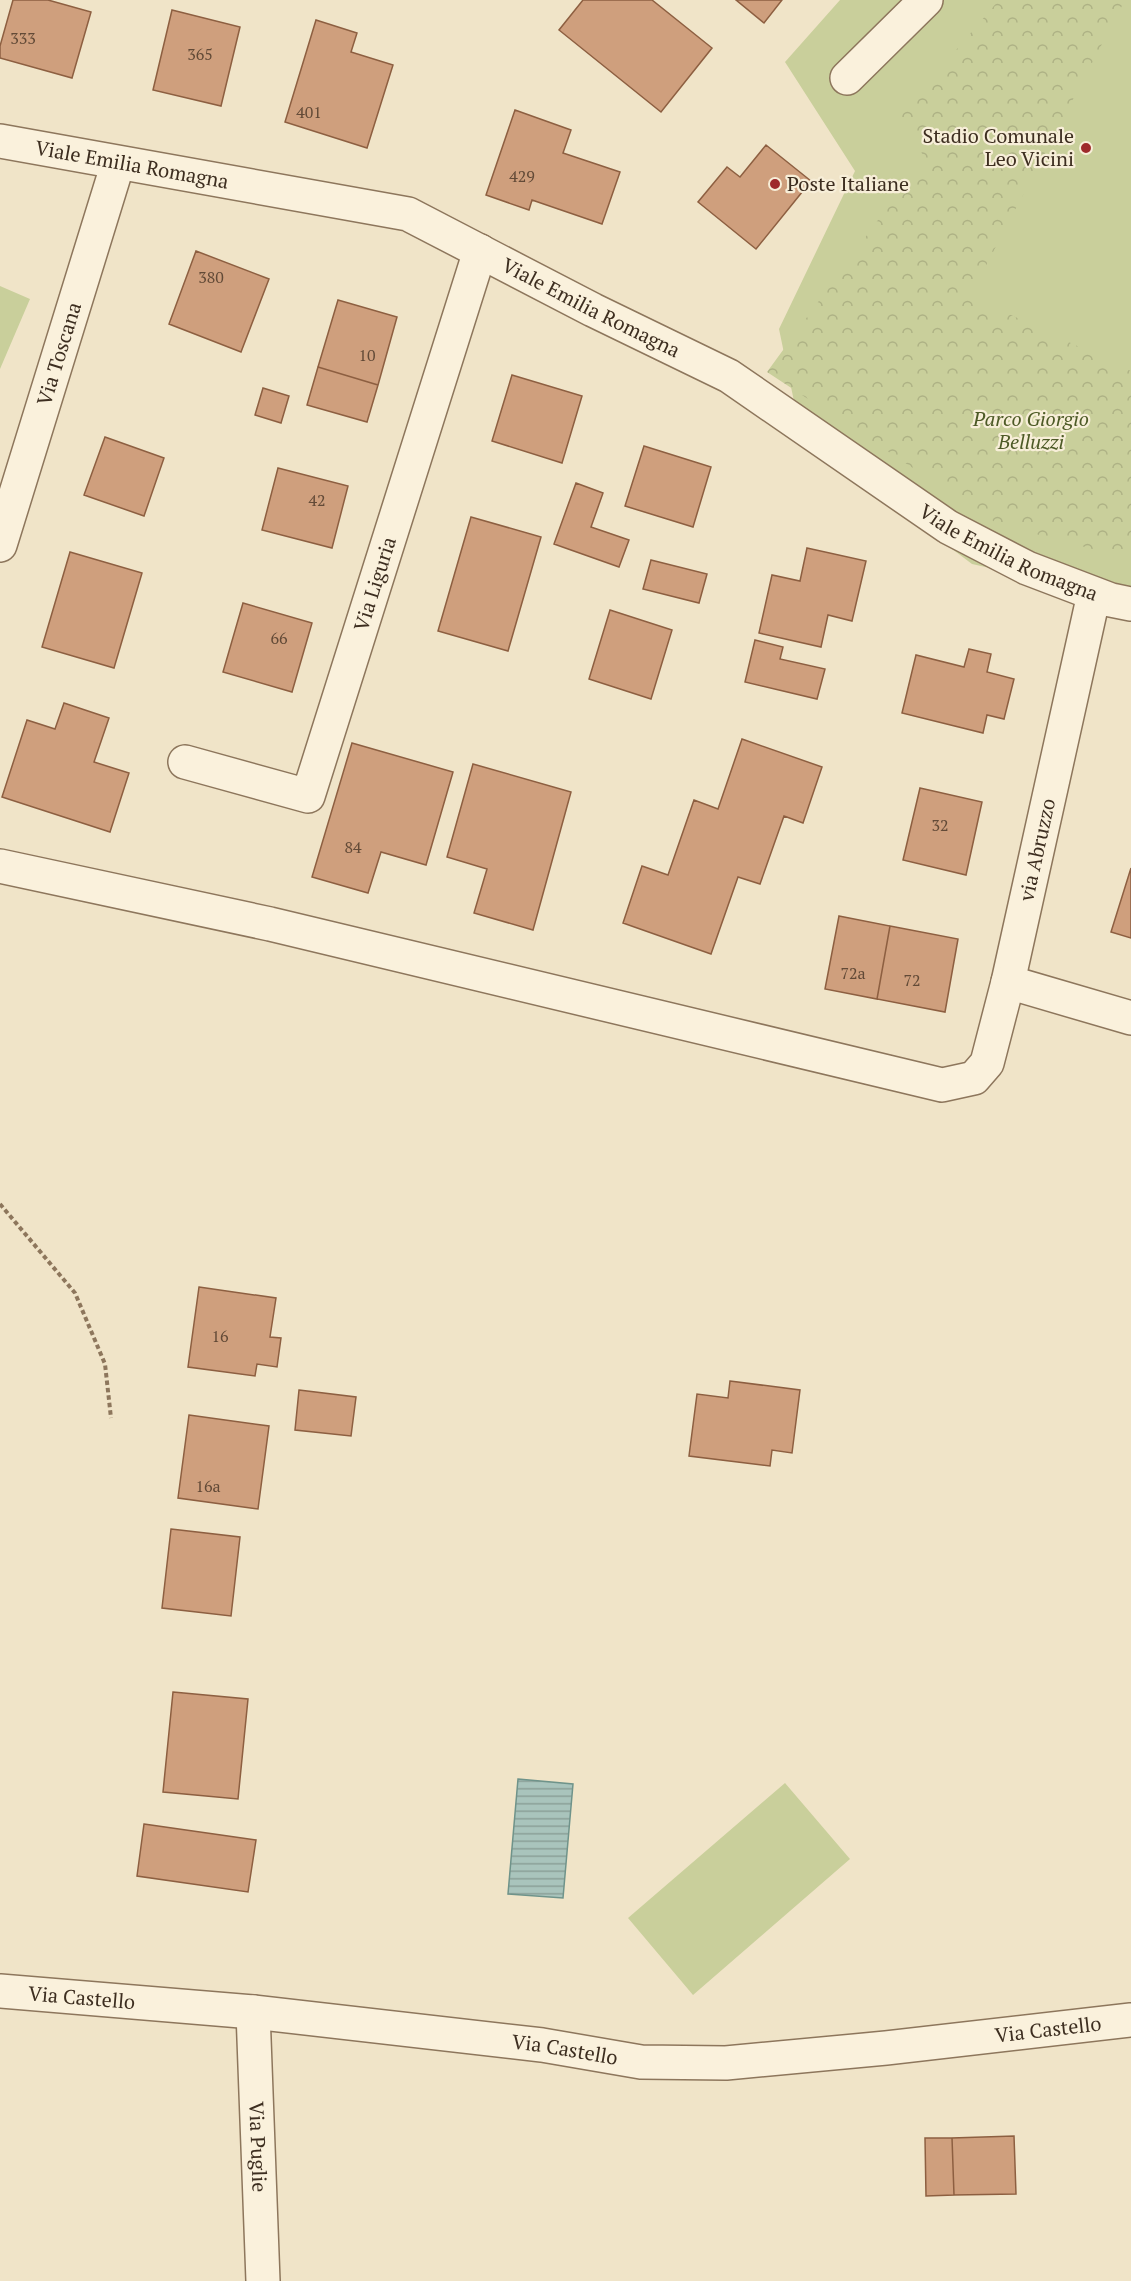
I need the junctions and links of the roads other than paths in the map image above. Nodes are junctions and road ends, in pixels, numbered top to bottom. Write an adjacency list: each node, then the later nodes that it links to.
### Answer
1 (926, 0): 2 (street)
2 (847, 78)
3 (0, 141): 4 (street, Viale Emilia Romagna)
4 (118, 163): 5 (street, Viale Emilia Romagna); 6 (street, Via Toscana)
5 (480, 251): 7 (street, Viale Emilia Romagna); 9 (street, Via Liguria)
6 (0, 544)
7 (1094, 594): 8 (street, Viale Emilia Romagna); 11 (street, via Abruzzo)
8 (1131, 604)
9 (185, 762)
10 (0, 866): 11 (street, via Abruzzo)
11 (1008, 982): 12 (street)
12 (1131, 1018)
13 (0, 1991): 14 (street, Via Castello)
14 (253, 2012): 15 (street, Via Castello); 16 (street, Via Puglie)
15 (1131, 2020)
16 (263, 2281)

